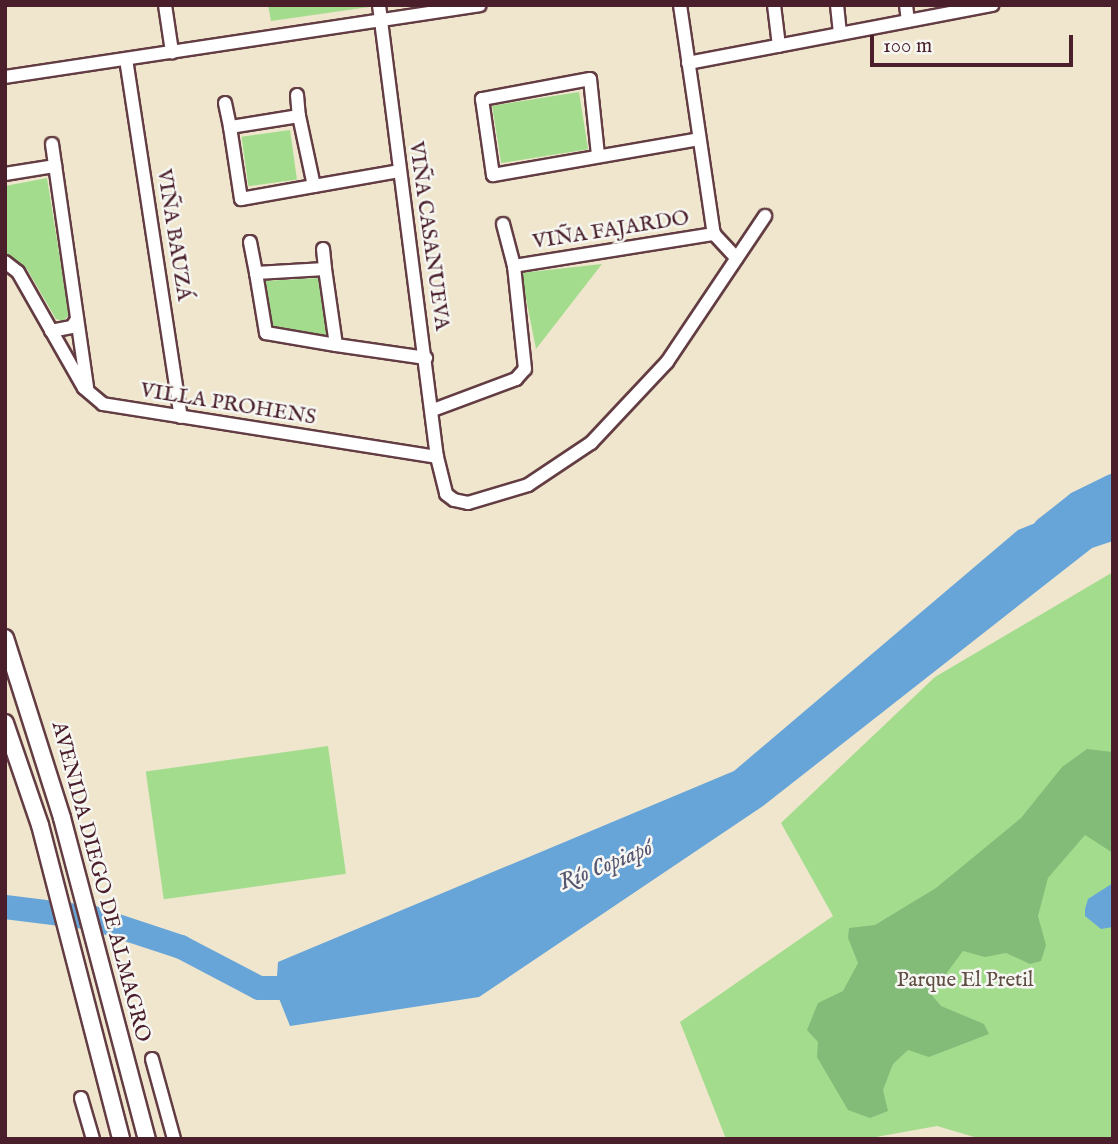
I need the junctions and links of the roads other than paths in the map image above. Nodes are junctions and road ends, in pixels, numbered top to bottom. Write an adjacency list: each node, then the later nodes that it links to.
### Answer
1 (165, 5): 14 (street)
2 (379, 5): 10 (street, VIÑA CASANUEVA)
3 (481, 5): 8 (street)
4 (680, 5): 16 (street)
5 (774, 5): 13 (street)
6 (836, 5): 12 (street)
7 (906, 5): 11 (street)
8 (465, 6): 10 (street)
9 (985, 6): 11 (street)
10 (381, 20): 14 (street); 26 (street, VIÑA CASANUEVA)
11 (908, 21): 12 (street)
12 (840, 34): 13 (street)
13 (779, 46): 16 (street)
14 (172, 52): 15 (street)
15 (126, 59): 17 (street); 45 (street, VIÑA BAUZÁ)
16 (688, 64): 22 (street)
17 (5, 77)
18 (297, 95): 20 (street)
19 (225, 103): 21 (street)
20 (299, 116): 21 (street); 28 (street)
21 (230, 127): 28 (street)
22 (699, 139): 24 (street); 31 (street)
23 (52, 144): 25 (street)
24 (598, 155): 24 (street)
25 (55, 166): 27 (street); 39 (street)
26 (400, 171): 28 (street); 42 (street, VIÑA CASANUEVA)
27 (5, 174)
28 (314, 186)
29 (765, 216): 34 (street, VIÑA CASANUEVA)
30 (503, 224): 36 (street, VIÑA FAJARDO)
31 (714, 234): 34 (street); 36 (street, VIÑA FAJARDO)
32 (250, 242): 38 (street)
33 (323, 248): 37 (street)
34 (736, 258): 46 (street, VIÑA CASANUEVA)
35 (5, 262): 40 (street)
36 (514, 266): 44 (street, VIÑA FAJARDO)
37 (325, 269): 38 (street); 41 (street)
38 (256, 272): 41 (street)
39 (77, 319): 40 (street); 43 (street)
40 (51, 331): 43 (street)
41 (336, 345): 42 (street)
42 (426, 358): 44 (street, VIÑA CASANUEVA)
43 (88, 392): 45 (street, VILLA PROHENS)
44 (433, 410): 46 (street, VIÑA CASANUEVA)
45 (181, 417): 46 (street, VILLA PROHENS)
46 (437, 457)
47 (5, 638): 53 (street, AVENIDA DIEGO DE ALMAGRO)
48 (7, 732): 52 (street, AVENIDA DIEGO DE ALMAGRO)
49 (152, 1059): 54 (street)
50 (81, 1098): 51 (street)
51 (93, 1139)
52 (121, 1139)
53 (147, 1139)
54 (174, 1139)

